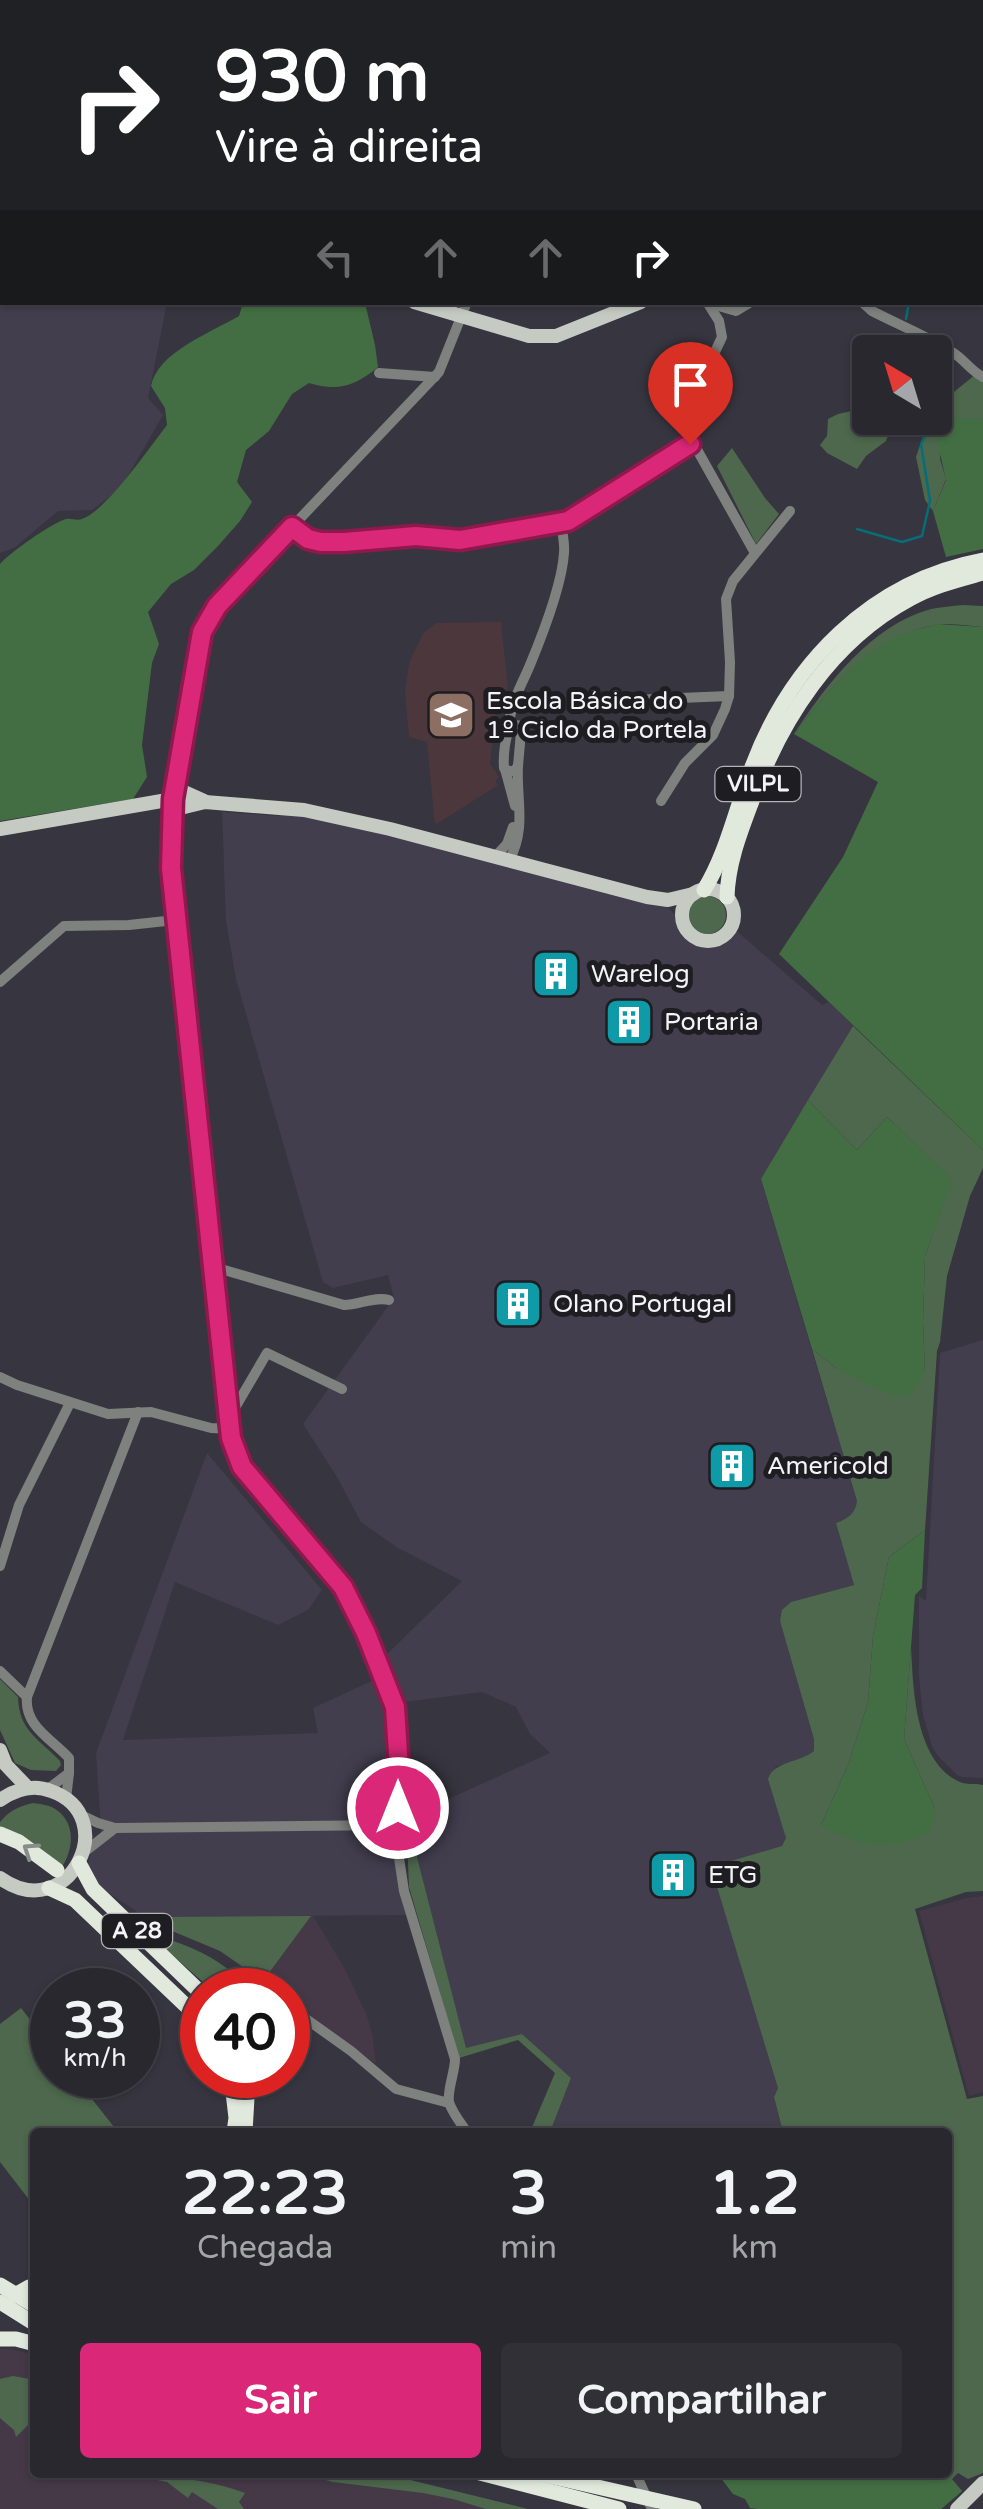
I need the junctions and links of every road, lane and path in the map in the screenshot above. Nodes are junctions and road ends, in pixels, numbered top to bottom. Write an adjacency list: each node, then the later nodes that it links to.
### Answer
1 (436, 305): 7 (main road)
2 (634, 305): 7 (main road)
3 (709, 305): 11 (street)
4 (715, 305): 5 (street)
5 (746, 305)
6 (865, 305): 10 (street)
7 (465, 309): 9 (street)
8 (379, 373): 9 (street)
9 (435, 377): 14 (street)
10 (983, 377)
11 (690, 444): 13 (street); 15 (street)
12 (790, 510): 15 (street)
13 (561, 522): 14 (street); 18 (street)
14 (292, 527): 25 (street)
15 (756, 554): 19 (street)
16 (983, 560): 31 (highway, VILPL)
17 (983, 573): 33 (highway, VILPL)
18 (525, 675): 21 (street); 22 (street)
19 (729, 696): 20 (street); 26 (street)
20 (632, 700)
21 (521, 726): 22 (street); 23 (street)
22 (508, 730): 24 (street)
23 (519, 758): 24 (street); 28 (street)
24 (504, 768): 29 (street)
25 (173, 799): 27 (main road); 29 (main road); 34 (street)
26 (661, 801)
27 (0, 829)
28 (516, 846): 29 (street); 30 (street)
29 (501, 860): 30 (main road)
30 (532, 868): 32 (main road)
31 (699, 892): 32 (main road); 33 (main road); 35 (main road)
32 (647, 897): 35 (main road)
33 (727, 898): 35 (main road)
34 (176, 920): 36 (street); 37 (street)
35 (684, 922)
36 (0, 982)
37 (214, 1267): 38 (street); 43 (street)
38 (389, 1300)
39 (0, 1377): 41 (street)
40 (342, 1388): 43 (street)
41 (70, 1403): 42 (street); 44 (street)
42 (138, 1412): 43 (street); 46 (street)
43 (229, 1423): 54 (street)
44 (0, 1566)
45 (0, 1671): 46 (street)
46 (27, 1697): 48 (street)
47 (0, 1750): 49 (main road)
48 (69, 1773): 50 (street); 52 (street)
49 (28, 1788): 50 (main road); 51 (main road)
50 (48, 1790): 52 (main road)
51 (0, 1798)
52 (66, 1799): 53 (main road)
53 (79, 1814): 55 (street); 57 (main road)
54 (394, 1825): 55 (street); 68 (street)
55 (115, 1828): 57 (street)
56 (0, 1834): 58 (highway, one-way to 56)
57 (81, 1858): 60 (main road); 62 (highway, A 28)
58 (57, 1870)
59 (3, 1883): 60 (main road)
60 (49, 1888): 64 (highway)
61 (78, 1890): 63 (highway)
62 (180, 1973)
63 (180, 1989)
64 (180, 2000)
65 (310, 2022): 68 (street)
66 (238, 2098): 69 (highway)
67 (247, 2098): 70 (highway)
68 (449, 2103): 71 (street)
69 (235, 2128)
70 (245, 2128)
71 (465, 2128)
72 (0, 2285): 73 (highway)
73 (8, 2298): 74 (highway)
74 (30, 2319)
75 (0, 2339): 76 (highway)
76 (30, 2343)
77 (499, 2478): 81 (highway)
78 (558, 2478): 83 (highway)
79 (638, 2478): 82 (street)
80 (983, 2484): 84 (main road)
81 (619, 2509)
82 (652, 2509)
83 (694, 2509)
84 (957, 2509)

